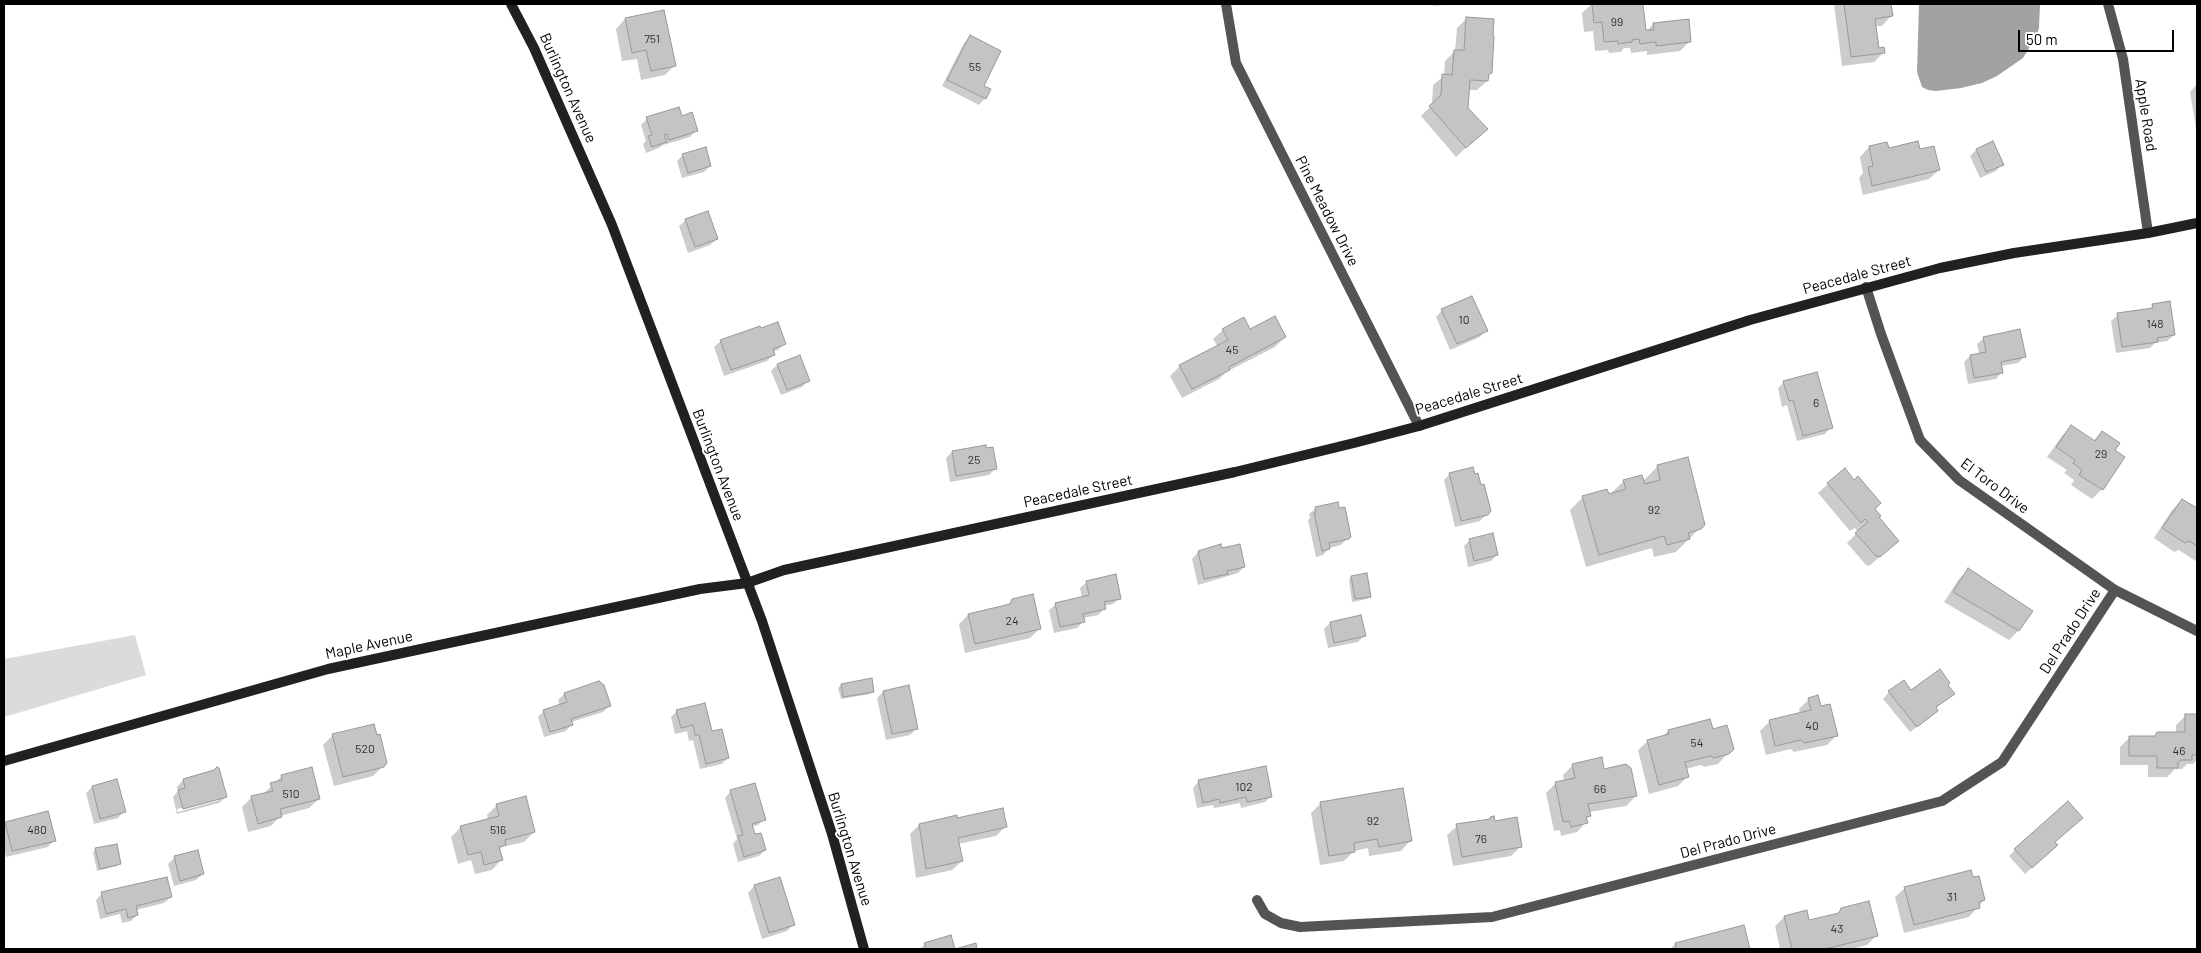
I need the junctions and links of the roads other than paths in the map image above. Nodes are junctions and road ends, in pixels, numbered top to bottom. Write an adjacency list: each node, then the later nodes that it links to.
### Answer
1 (511, 4): 8 (main road, Burlington Avenue)
2 (1226, 4): 7 (street, Pine Meadow Drive)
3 (2108, 4): 5 (street, Apple Road)
4 (2197, 223): 5 (main road, Peacedale Street)
5 (2148, 233): 6 (main road, Peacedale Street)
6 (1866, 287): 7 (main road, Peacedale Street); 9 (street, El Toro Drive)
7 (1420, 426): 8 (main road, Peacedale Street)
8 (747, 583): 11 (main road, Maple Avenue); 13 (main road, Burlington Avenue)
9 (2115, 590): 10 (street, El Toro Drive); 12 (street, Del Prado Drive)
10 (2197, 631)
11 (4, 761)
12 (1257, 900)
13 (864, 949)

